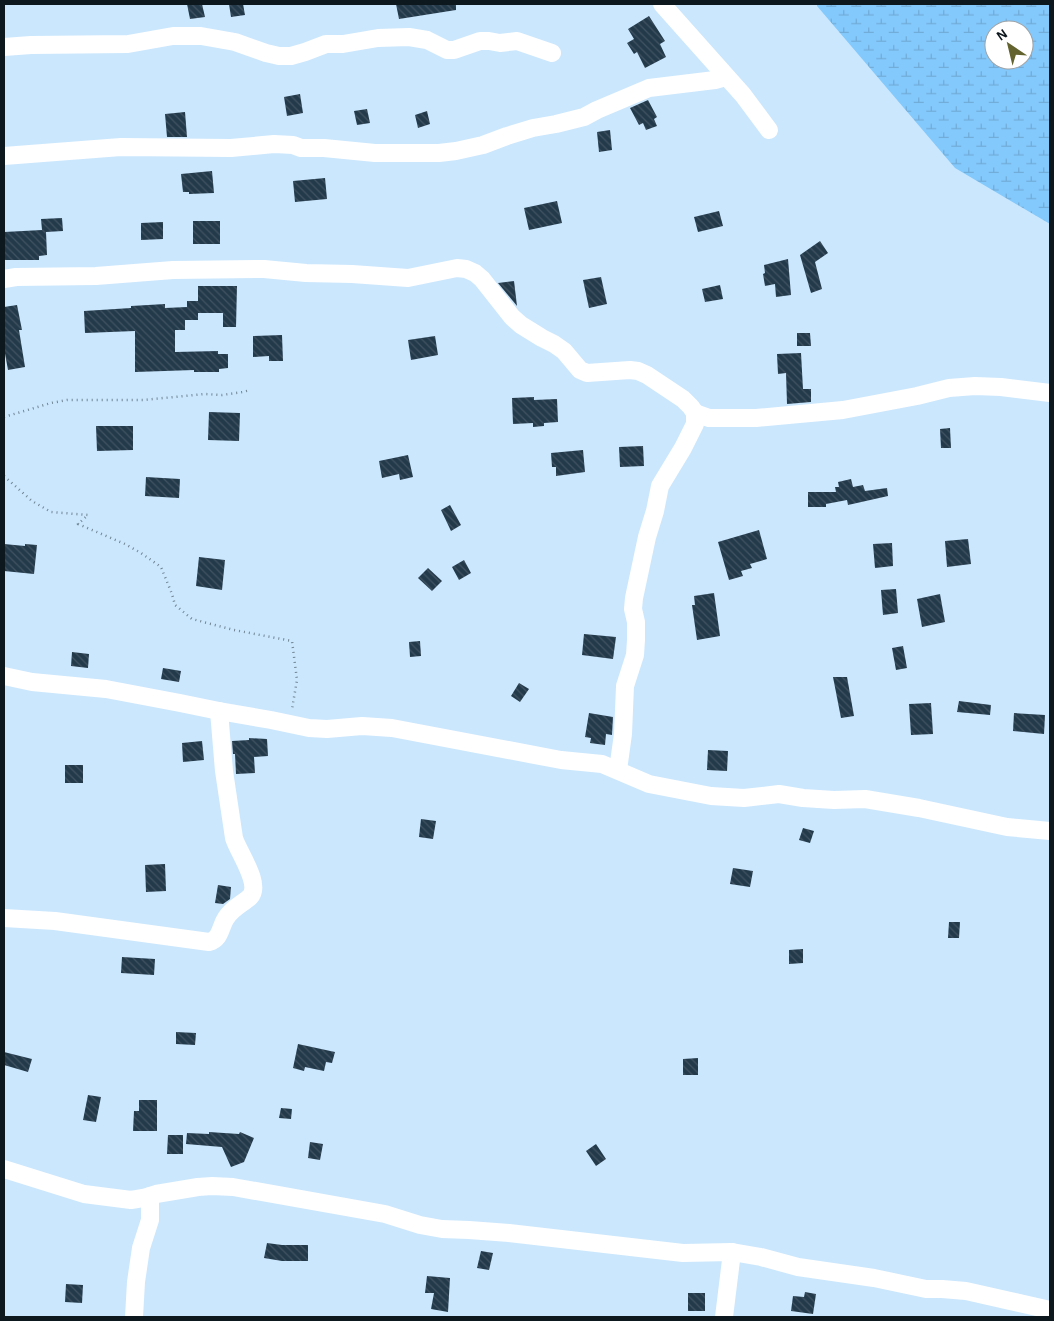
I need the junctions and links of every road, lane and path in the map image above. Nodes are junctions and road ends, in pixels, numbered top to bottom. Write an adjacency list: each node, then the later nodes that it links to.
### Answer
1 (662, 4): 4 (street)
2 (4, 47): 3 (street)
3 (552, 53)
4 (726, 77): 5 (street); 6 (street)
5 (769, 130)
6 (4, 156)
7 (4, 279): 10 (street)
8 (1048, 389): 10 (street)
9 (250, 390): 11 (path)
10 (695, 413): 16 (street)
11 (4, 417)
12 (4, 476): 15 (path)
13 (4, 676): 14 (street)
14 (219, 711): 15 (street); 18 (street)
15 (289, 723): 16 (street)
16 (618, 770): 17 (street)
17 (1050, 831)
18 (4, 918)
19 (4, 1170): 20 (street)
20 (150, 1196): 21 (street); 23 (street)
21 (732, 1252): 22 (street); 24 (street)
22 (1050, 1310)
23 (134, 1317)
24 (724, 1317)

